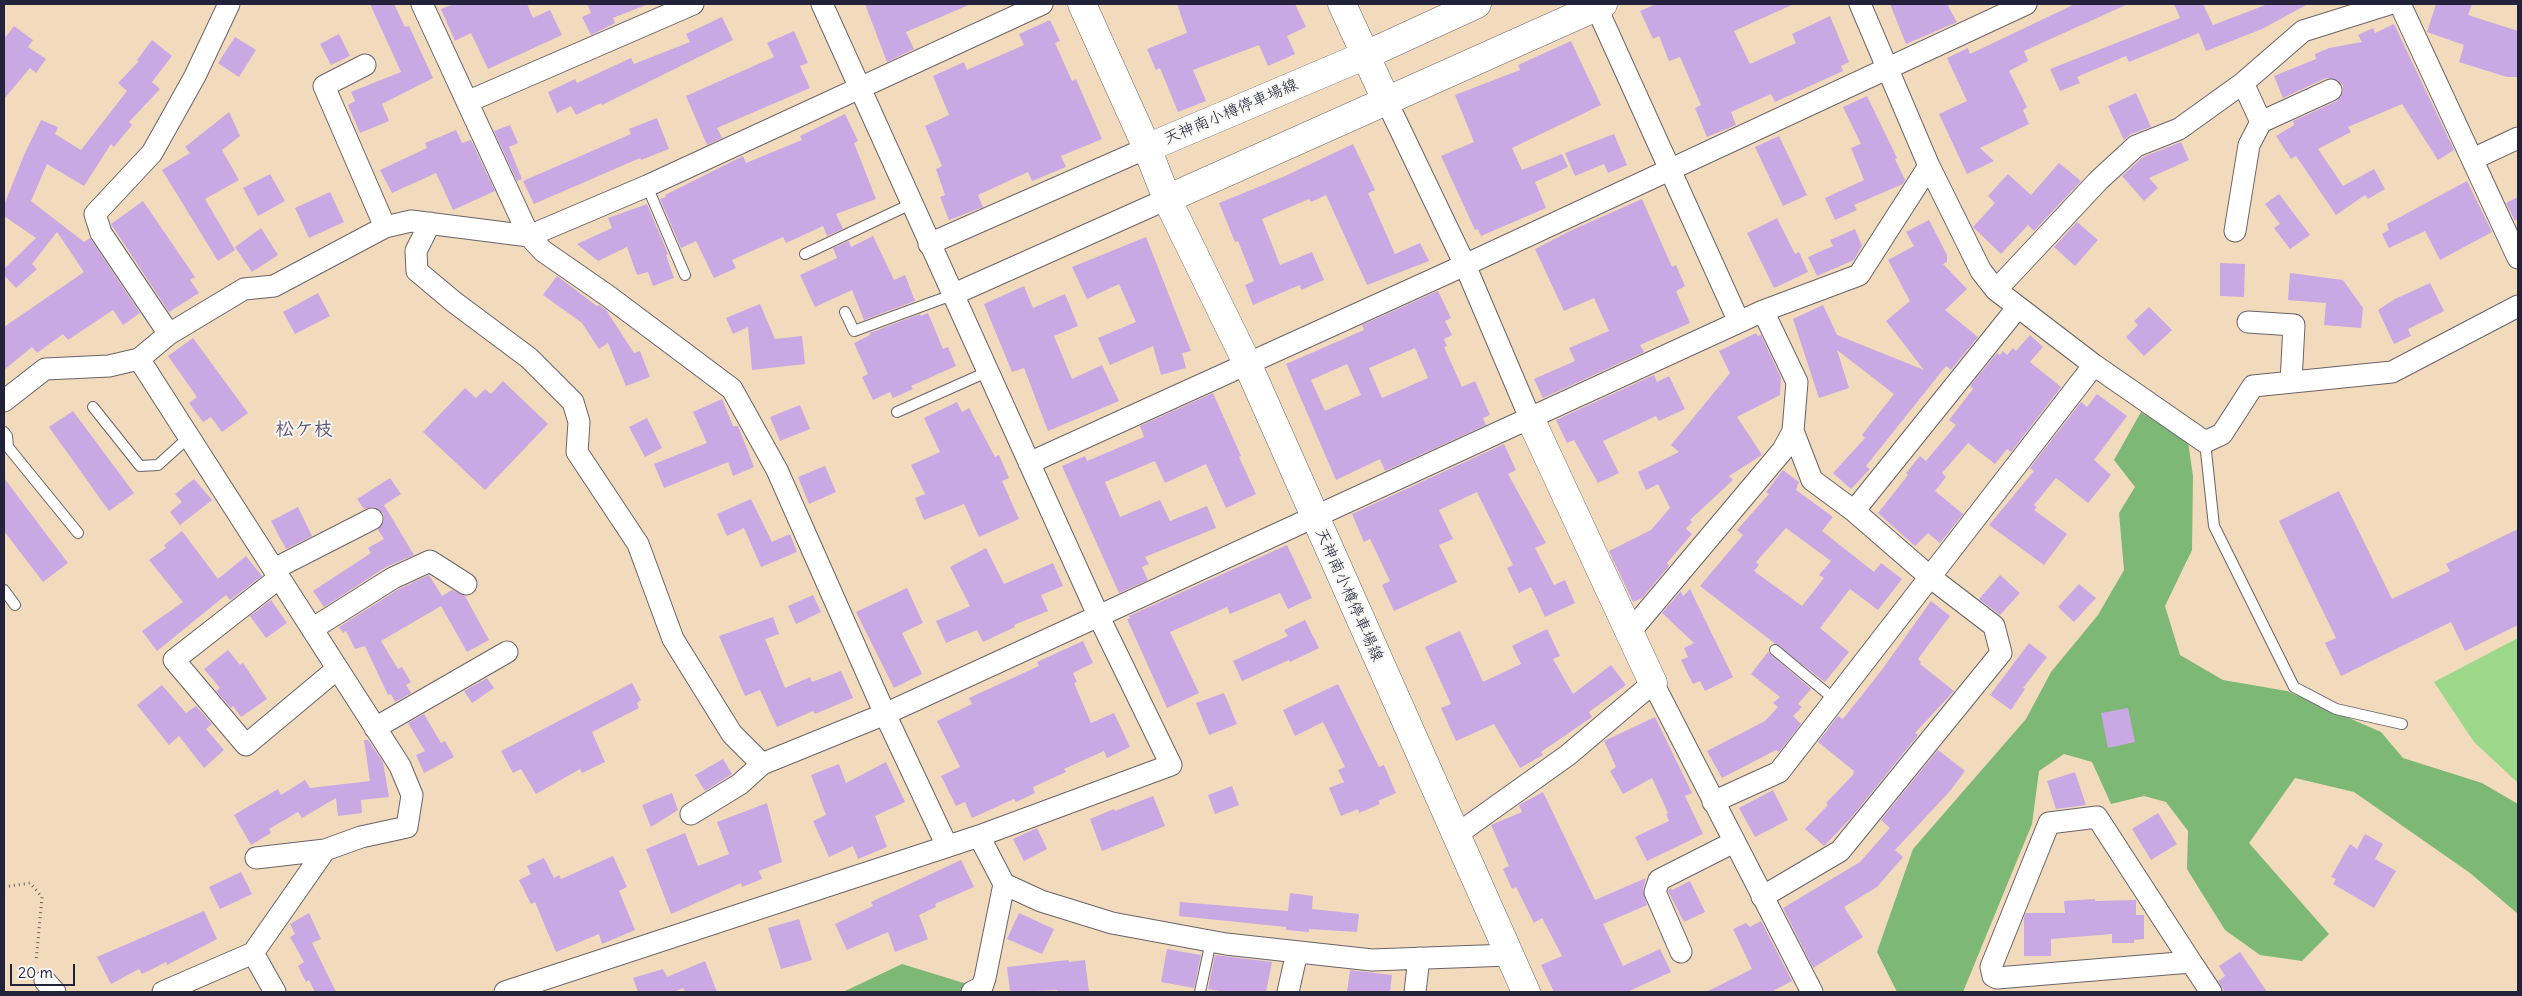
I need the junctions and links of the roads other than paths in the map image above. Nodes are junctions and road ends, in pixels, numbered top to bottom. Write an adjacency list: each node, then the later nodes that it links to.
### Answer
1 (229, 4): 48 (street)
2 (422, 4): 21 (street)
3 (693, 4): 21 (street)
4 (822, 4): 18 (street)
5 (1042, 4): 18 (street)
6 (1082, 4): 24 (main road)
7 (1342, 4): 14 (main road)
8 (1477, 4): 14 (main road, 天神南小樽停車場線)
9 (1860, 4): 16 (street)
10 (2026, 4): 16 (street)
11 (2389, 4): 17 (street)
12 (2400, 4): 25 (street)
13 (1598, 5): 20 (main road); 27 (street)
14 (1366, 55): 20 (main road); 24 (main road, 天神南小樽停車場線)
15 (365, 65): 32 (street)
16 (1888, 69): 26 (street); 27 (street)
17 (2243, 83): 22 (street); 40 (street)
18 (859, 86): 28 (street); 30 (street)
19 (2331, 90): 22 (street)
20 (1386, 100): 29 (main road); 38 (street)
21 (467, 102): 34 (street)
22 (2261, 122): 33 (street)
23 (2518, 138): 25 (street)
24 (1147, 148): 29 (main road, 天神南小樽停車場線); 35 (street)
25 (2473, 159): 37 (street)
26 (1929, 166): 40 (street); 44 (street)
27 (1670, 169): 38 (street); 46 (street)
28 (647, 186): 34 (street); 39 (lane)
29 (1167, 199): 41 (street); 50 (main road, 天神南小樽停車場線)
30 (912, 204): 35 (street); 36 (lane)
31 (430, 223): 32 (street); 34 (street); 83 (street)
32 (385, 228): 48 (street)
33 (2235, 231)
34 (529, 236): 80 (street)
35 (929, 244): 41 (street)
36 (805, 254)
37 (2518, 258)
38 (1465, 265): 50 (street); 57 (street)
39 (685, 275)
40 (1996, 290): 43 (street)
41 (952, 295): 45 (lane); 52 (street)
42 (2518, 306): 53 (street)
43 (2018, 307): 51 (street); 63 (street)
44 (1763, 311): 46 (street); 58 (street)
45 (845, 312)
46 (1739, 322): 57 (street)
47 (2248, 322): 53 (street)
48 (169, 334): 49 (street)
49 (139, 359): 54 (street); 60 (street)
50 (1247, 363): 62 (street); 64 (main road, 天神南小樽停車場線)
51 (2094, 365): 61 (street); 68 (street)
52 (987, 372): 56 (lane); 62 (street)
53 (2291, 382): 61 (street)
54 (4, 401)
55 (93, 407): 60 (lane)
56 (897, 412)
57 (1530, 418): 64 (street); 74 (main road)
58 (1793, 431): 63 (street); 74 (street)
59 (4, 432): 66 (lane)
60 (189, 437): 67 (street)
61 (2206, 442): 81 (lane)
62 (1029, 463): 72 (street)
63 (1854, 511): 68 (street)
64 (1314, 516): 72 (street); 86 (main road, 天神南小樽停車場線)
65 (372, 518): 67 (street)
66 (78, 533)
67 (276, 574): 73 (street); 77 (street)
68 (1930, 577): 79 (street); 93 (street)
69 (466, 584): 73 (street)
70 (4, 590): 71 (lane)
71 (16, 605)
72 (1098, 615): 80 (street); 87 (street)
73 (312, 629): 77 (street)
74 (1628, 633): 78 (main road)
75 (1776, 650): 79 (lane)
76 (507, 652): 82 (street)
77 (337, 669): 82 (street)
78 (1652, 683): 84 (street); 86 (street)
79 (1834, 700): 84 (street)
80 (885, 714): 83 (street); 89 (street)
81 (2402, 724)
82 (376, 728): 90 (street)
83 (762, 764): 85 (street)
84 (1713, 802): 88 (street)
85 (691, 814)
86 (1456, 834): 98 (main road, 天神南小樽停車場線)
87 (979, 836): 89 (street); 92 (street)
88 (1734, 842): 93 (street); 96 (street)
89 (947, 846): 103 (street)
90 (325, 850): 91 (street); 97 (street)
91 (256, 858)
92 (1004, 884): 94 (street); 104 (street)
93 (1762, 897): 109 (street)
94 (1211, 941): 95 (street); 105 (lane)
95 (1297, 952): 99 (street); 106 (street)
96 (1681, 952)
97 (253, 953): 101 (street); 102 (street)
98 (1509, 955): 99 (street); 108 (main road, 天神南小樽停車場線)
99 (1419, 958): 107 (street)
100 (2192, 962): 100 (street); 110 (street)
101 (163, 992)
102 (275, 992)
103 (505, 992)
104 (972, 992)
105 (1200, 992)
106 (1288, 992)
107 (1415, 992)
108 (1526, 992)
109 (1812, 992)
110 (2211, 992)

